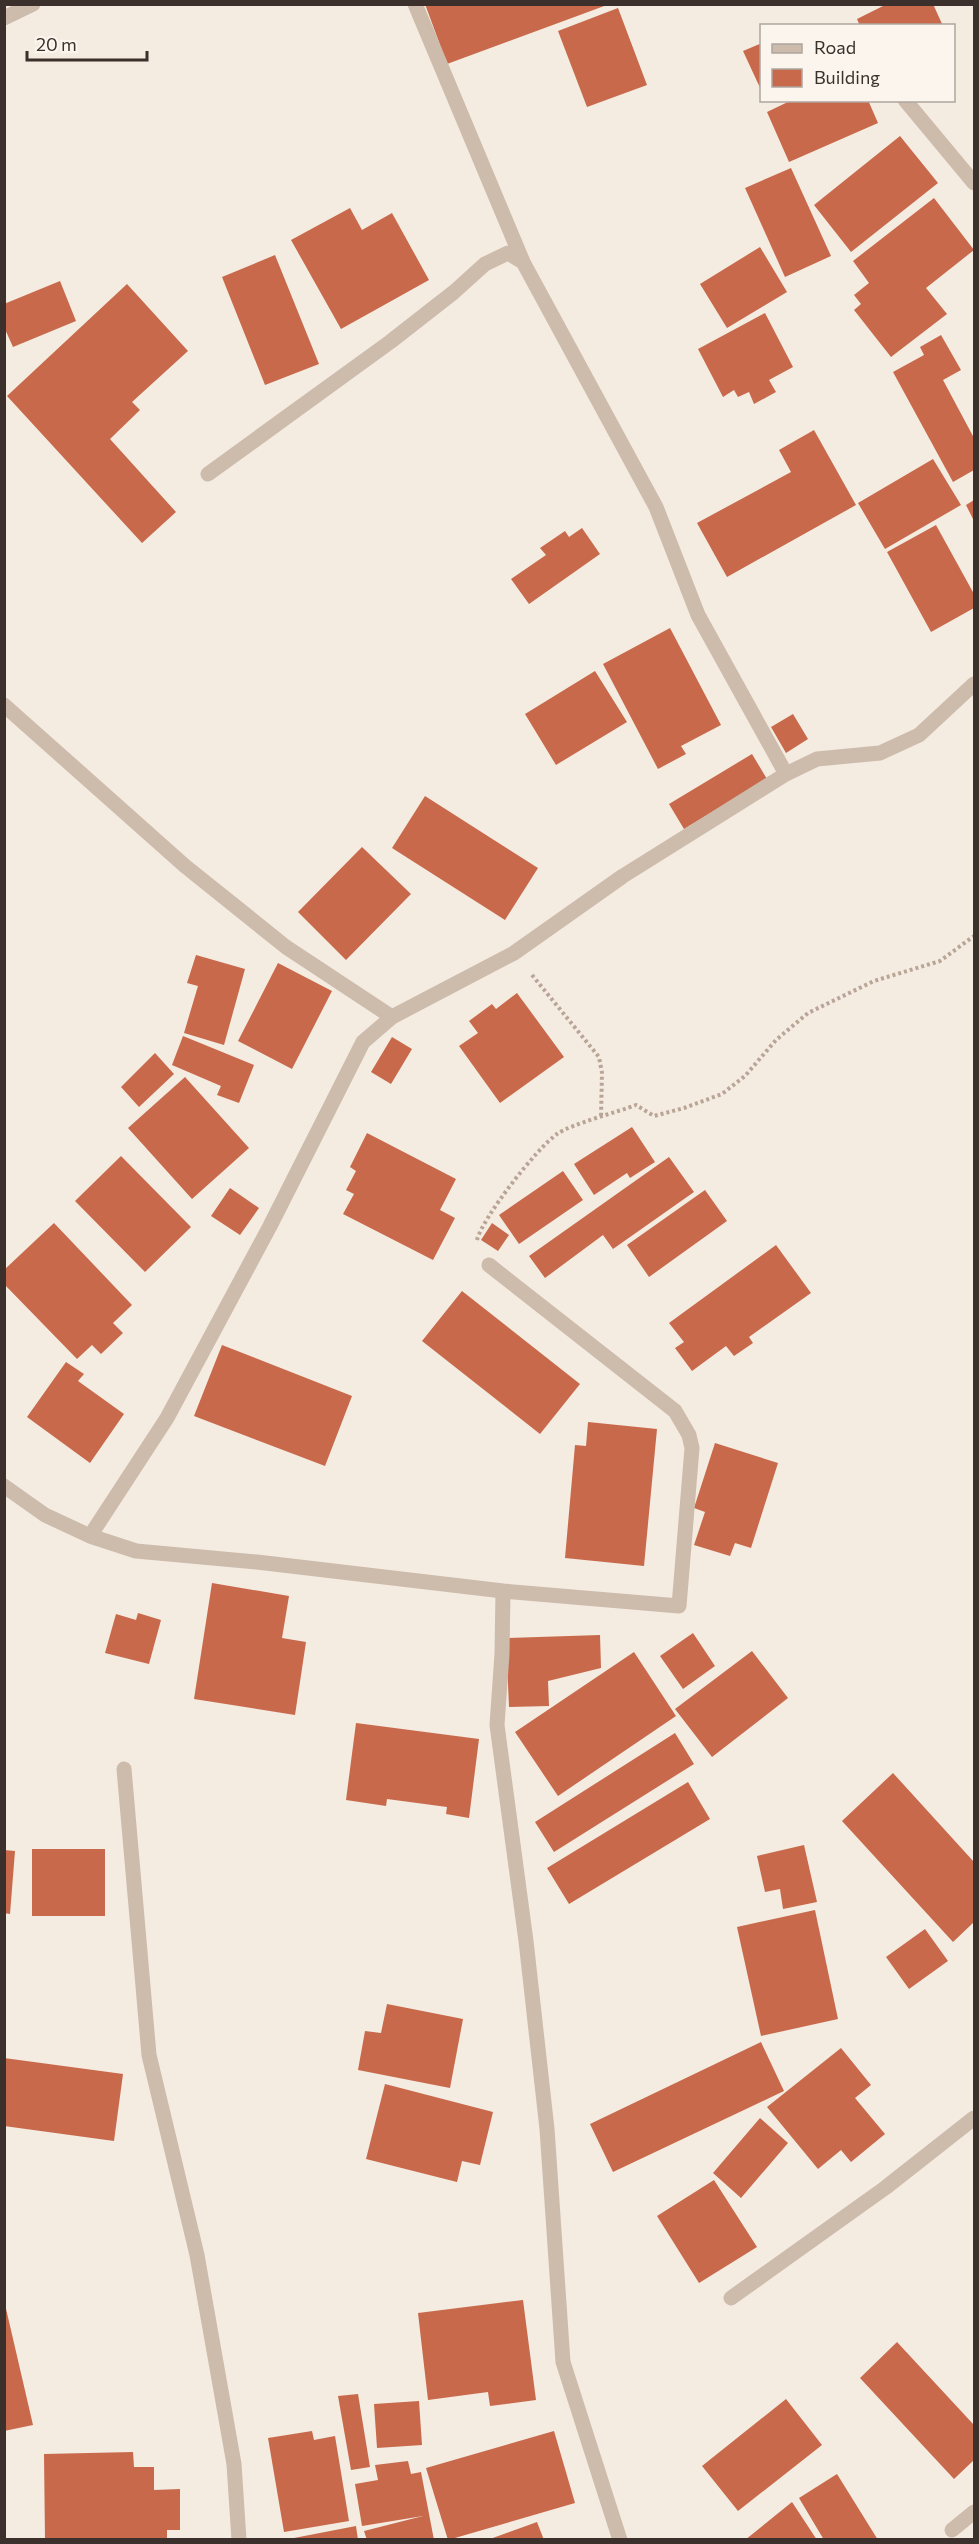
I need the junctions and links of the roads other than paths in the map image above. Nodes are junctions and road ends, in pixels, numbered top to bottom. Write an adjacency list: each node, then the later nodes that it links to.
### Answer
1 (33, 4): 3 (street)
2 (415, 4): 6 (street)
3 (4, 18)
4 (907, 102): 5 (street)
5 (975, 183)
6 (523, 262): 7 (street); 10 (street)
7 (208, 474)
8 (975, 684): 10 (street)
9 (4, 705): 11 (street)
10 (786, 774): 11 (street)
11 (392, 1017): 14 (street)
12 (489, 1265): 15 (street)
13 (4, 1486): 14 (street)
14 (90, 1536): 15 (street)
15 (503, 1591): 22 (street)
16 (124, 1769): 21 (street)
17 (975, 2118): 18 (street)
18 (731, 2298)
19 (975, 2512): 20 (street)
20 (952, 2530)
21 (239, 2540)
22 (620, 2540)

